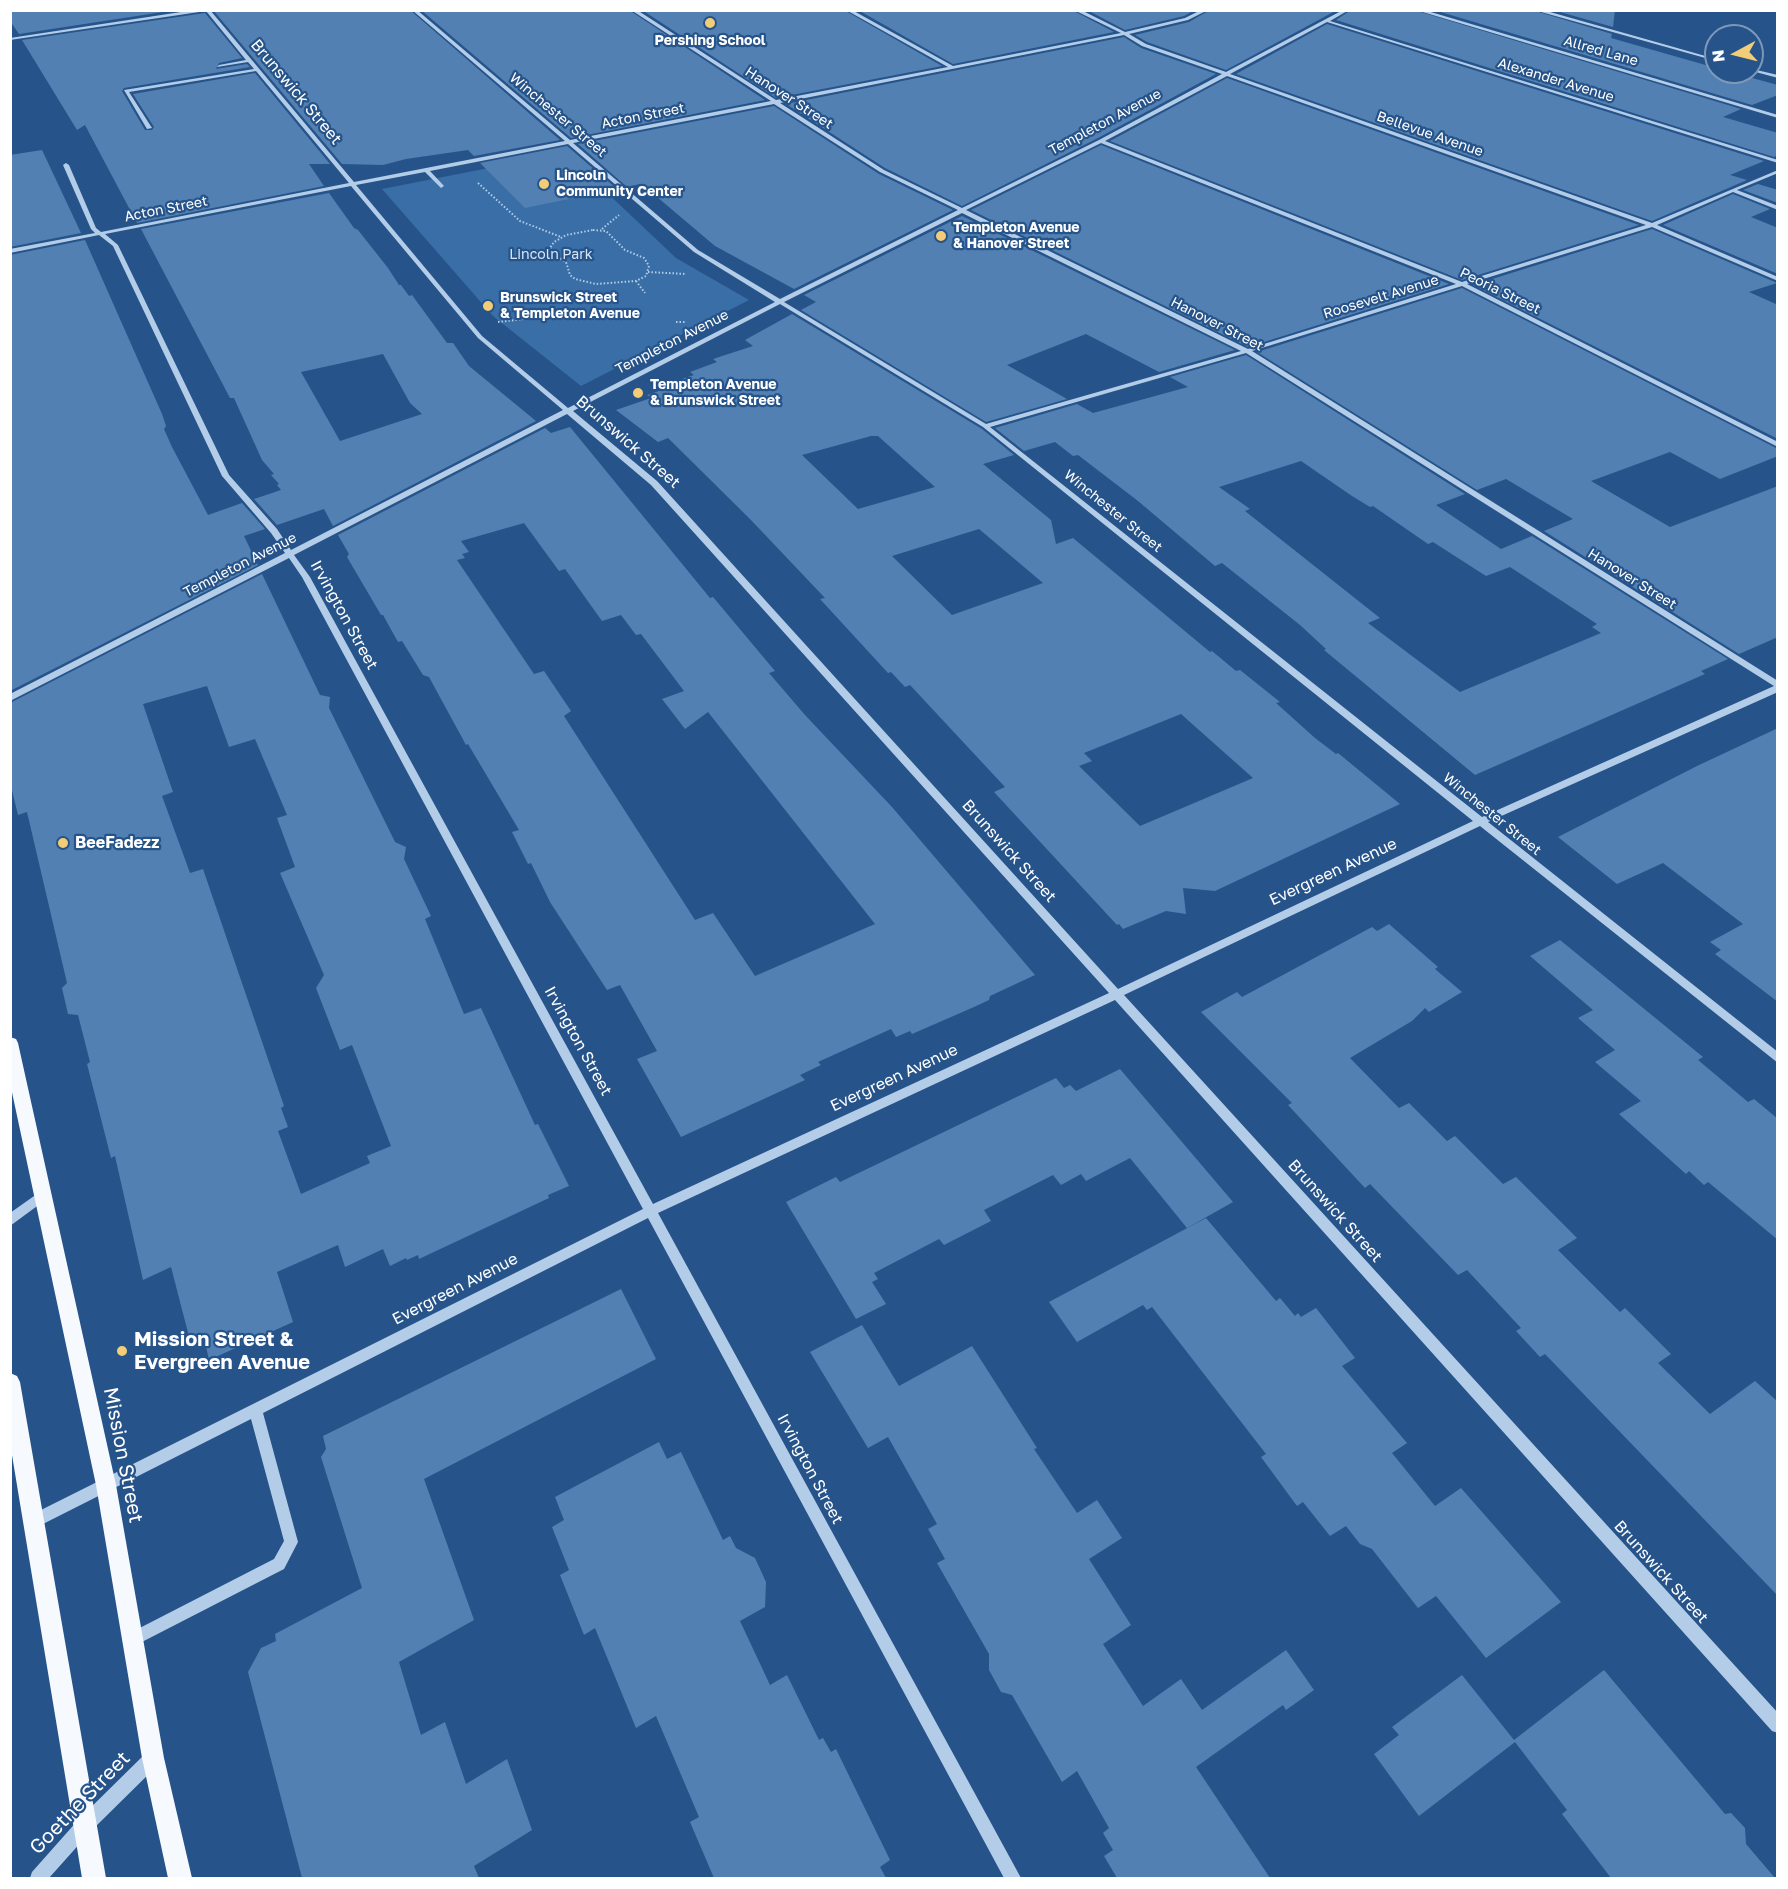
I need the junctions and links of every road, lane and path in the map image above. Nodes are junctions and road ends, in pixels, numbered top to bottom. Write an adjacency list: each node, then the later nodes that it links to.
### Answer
1 (207, 10): 12 (street); 14 (street, Brunswick Street)
2 (414, 10): 23 (street, Winchester Street)
3 (633, 10): 19 (street, Hanover Street)
4 (848, 10): 16 (street)
5 (1076, 10): 11 (street, Bellevue Avenue)
6 (1206, 10): 11 (street, Acton Street)
7 (1347, 10): 10 (street, Templeton Avenue)
8 (1418, 10): 20 (street, Allred Lane)
9 (1536, 10): 13 (street)
10 (1327, 21): 18 (street, Templeton Avenue); 24 (street, Alexander Avenue)
11 (1124, 34): 16 (street, Acton Street); 18 (street, Bellevue Avenue)
12 (10, 39)
13 (1704, 57)
14 (249, 61): 15 (street); 17 (street, Brunswick Street)
15 (219, 66)
16 (954, 68): 19 (street, Acton Street)
17 (256, 70): 21 (street); 29 (street, Brunswick Street)
18 (1224, 74): 22 (street, Templeton Avenue); 34 (street, Bellevue Avenue)
19 (775, 103): 23 (street, Acton Street); 33 (street, Hanover Street)
20 (1778, 117)
21 (149, 128)
22 (1101, 141): 33 (street, Templeton Avenue); 40 (street, Peoria Street)
23 (569, 142): 25 (street, Acton Street); 42 (street, Winchester Street)
24 (1778, 162)
25 (460, 164): 27 (street, Acton Street); 36 (path)
26 (66, 165): 35 (street)
27 (427, 171): 29 (street, Acton Street); 30 (street)
28 (1778, 171): 31 (street, Roosevelt Avenue)
29 (351, 186): 35 (street, Acton Street); 44 (street, Brunswick Street)
30 (441, 186)
31 (1734, 191): 32 (street); 34 (street, Roosevelt Avenue)
32 (1778, 208)
33 (961, 211): 42 (street, Templeton Avenue); 45 (street, Hanover Street)
34 (1652, 225): 38 (street, Bellevue Avenue); 40 (street, Roosevelt Avenue)
35 (98, 234): 37 (street, Acton Street); 49 (street, Irvington Street)
36 (561, 237): 39 (path); 39 (path)
37 (10, 251)
38 (1778, 279)
39 (636, 281): 41 (path)
40 (1462, 285): 45 (street, Roosevelt Avenue); 48 (street, Peoria Street)
41 (645, 293)
42 (781, 301): 46 (street, Templeton Avenue); 47 (street, Winchester Street)
43 (550, 316): 44 (path)
44 (471, 326): 46 (street, Brunswick Street)
45 (1247, 351): 47 (street, Roosevelt Avenue); 50 (street, Hanover Street)
46 (568, 411): 49 (street, Templeton Avenue); 53 (street, Brunswick Street)
47 (985, 426): 52 (street, Winchester Street)
48 (1778, 445)
49 (290, 555): 51 (street, Templeton Avenue); 57 (street, Irvington Street)
50 (1778, 686): 52 (street, Evergreen Avenue)
51 (10, 698)
52 (1480, 822): 53 (street, Evergreen Avenue); 55 (street, Winchester Street)
53 (1117, 994): 57 (street, Evergreen Avenue); 64 (street, Brunswick Street)
54 (10, 1043): 56 (main road, Mission Street)
55 (1778, 1059)
56 (44, 1194): 58 (street); 61 (main road, Mission Street)
57 (652, 1210): 60 (street, Evergreen Avenue); 70 (street, Irvington Street)
58 (10, 1221)
59 (10, 1382): 62 (main road)
60 (255, 1410): 61 (street, Evergreen Avenue); 63 (street)
61 (106, 1485): 62 (street, Evergreen Avenue); 63 (main road, Mission Street)
62 (34, 1521): 66 (main road)
63 (132, 1639): 65 (main road, Mission Street)
64 (1778, 1725)
65 (153, 1758): 66 (street, Goethe Street); 69 (main road, Mission Street)
66 (85, 1825): 67 (street, Goethe Street); 68 (main road)
67 (38, 1878)
68 (94, 1878)
69 (180, 1878)
70 (1013, 1878)

